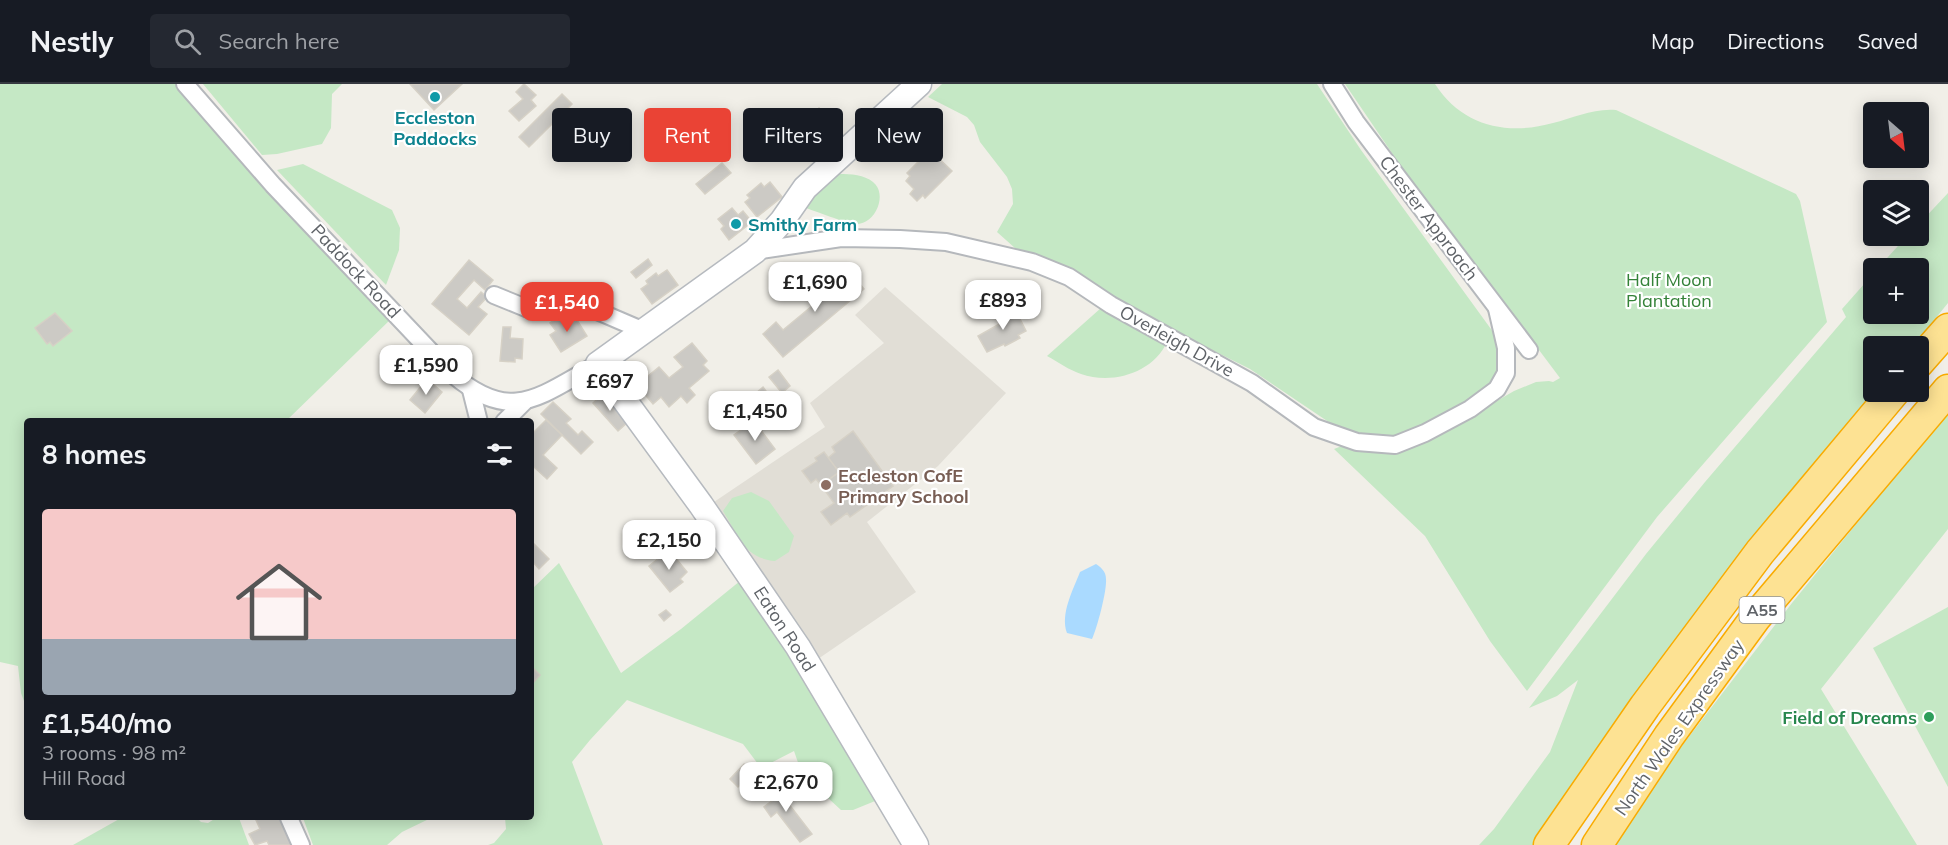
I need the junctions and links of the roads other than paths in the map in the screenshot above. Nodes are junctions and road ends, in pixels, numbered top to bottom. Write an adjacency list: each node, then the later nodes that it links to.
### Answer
1 (185, 84): 12 (street, Paddock Road)
2 (919, 84): 4 (street)
3 (1332, 84): 6 (street, Chester Approach)
4 (755, 251): 6 (street, Overleigh Drive); 8 (street)
5 (494, 295): 8 (street)
6 (1497, 309): 9 (street, Chester Approach)
7 (1948, 329): 10 (highway)
8 (644, 331): 11 (street)
9 (1529, 351)
10 (1929, 351)
11 (598, 364): 14 (street, Paddock Road); 20 (street, Eaton Road)
12 (471, 390): 14 (street, Paddock Road); 16 (street)
13 (1948, 390): 22 (highway, North Wales Expressway / A55)
14 (524, 402): 17 (street)
15 (1886, 402): 21 (highway, North Wales Expressway / A55)
16 (478, 418)
17 (508, 418)
18 (290, 820): 19 (street)
19 (301, 845)
20 (916, 845)
21 (1549, 845)
22 (1597, 845)

